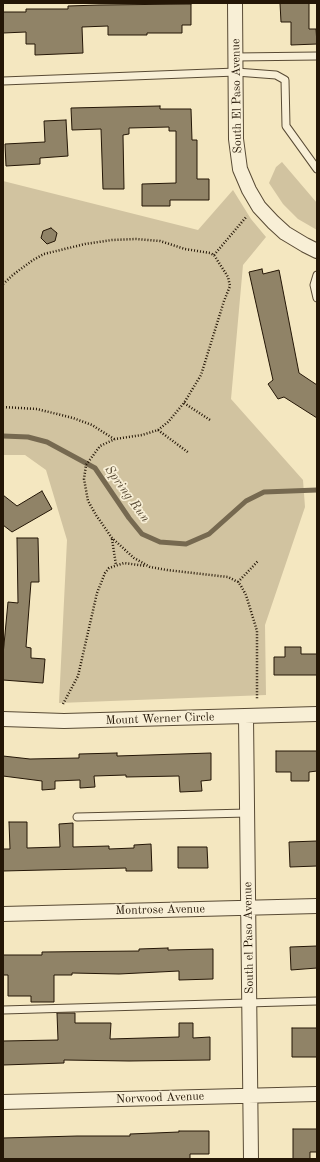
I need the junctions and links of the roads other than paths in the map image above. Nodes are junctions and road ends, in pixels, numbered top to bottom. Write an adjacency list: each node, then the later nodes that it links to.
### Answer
1 (235, 3): 3 (street, South El Paso Avenue)
2 (317, 56): 3 (lane)
3 (236, 57): 4 (street, South El Paso Avenue)
4 (236, 72): 5 (lane); 6 (lane); 7 (street, South El Paso Avenue)
5 (3, 80)
6 (317, 169)
7 (317, 251)
8 (317, 275): 9 (lane)
9 (317, 298)
10 (317, 714): 11 (street, Mount Werner Circle)
11 (246, 716): 12 (street, Mount Werner Circle); 13 (street, South el Paso Avenue)
12 (3, 718)
13 (248, 813): 14 (lane); 16 (street, South el Paso Avenue)
14 (77, 817)
15 (317, 906): 16 (street, Montrose Avenue)
16 (249, 908): 17 (street, Montrose Avenue); 19 (street, South el Paso Avenue)
17 (3, 914)
18 (317, 1001): 19 (lane)
19 (250, 1003): 20 (lane); 22 (street, South el Paso Avenue)
20 (3, 1010)
21 (317, 1094): 22 (street, Norwood Avenue)
22 (250, 1096): 23 (street, Norwood Avenue); 24 (street, South el Paso Avenue)
23 (3, 1102)
24 (251, 1159)

